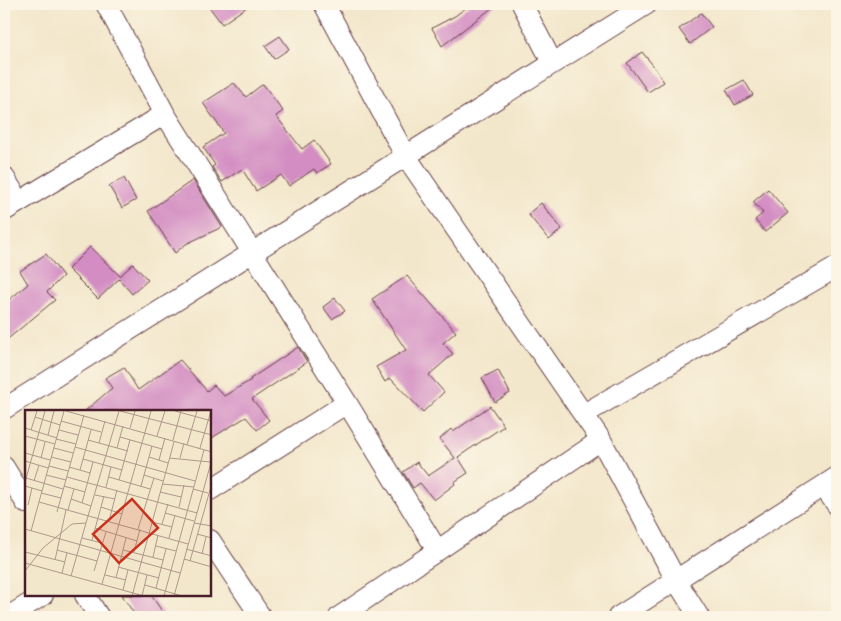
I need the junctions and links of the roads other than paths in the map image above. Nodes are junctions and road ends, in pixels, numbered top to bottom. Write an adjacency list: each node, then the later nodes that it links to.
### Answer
1 (106, 4): 6 (street)
2 (522, 4): 5 (street)
3 (647, 4): 5 (street)
4 (329, 6): 7 (street)
5 (552, 62): 7 (street)
6 (164, 114): 9 (street); 10 (street)
7 (405, 155): 10 (street); 14 (street)
8 (4, 177): 9 (street)
9 (6, 209)
10 (252, 254): 12 (street); 13 (street)
11 (837, 267): 14 (street)
12 (347, 403): 18 (street); 22 (street)
13 (4, 409)
14 (584, 414): 15 (street)
15 (601, 440): 22 (street); 23 (street)
16 (4, 467): 19 (street)
17 (830, 482): 20 (street); 23 (street)
18 (211, 489)
19 (25, 501)
20 (837, 505)
21 (211, 542): 28 (street)
22 (437, 550): 29 (street)
23 (676, 580): 30 (street); 31 (street)
24 (41, 596): 26 (street)
25 (86, 596): 27 (street)
26 (8, 617)
27 (99, 617)
28 (261, 617)
29 (339, 617)
30 (618, 617)
31 (699, 617)

